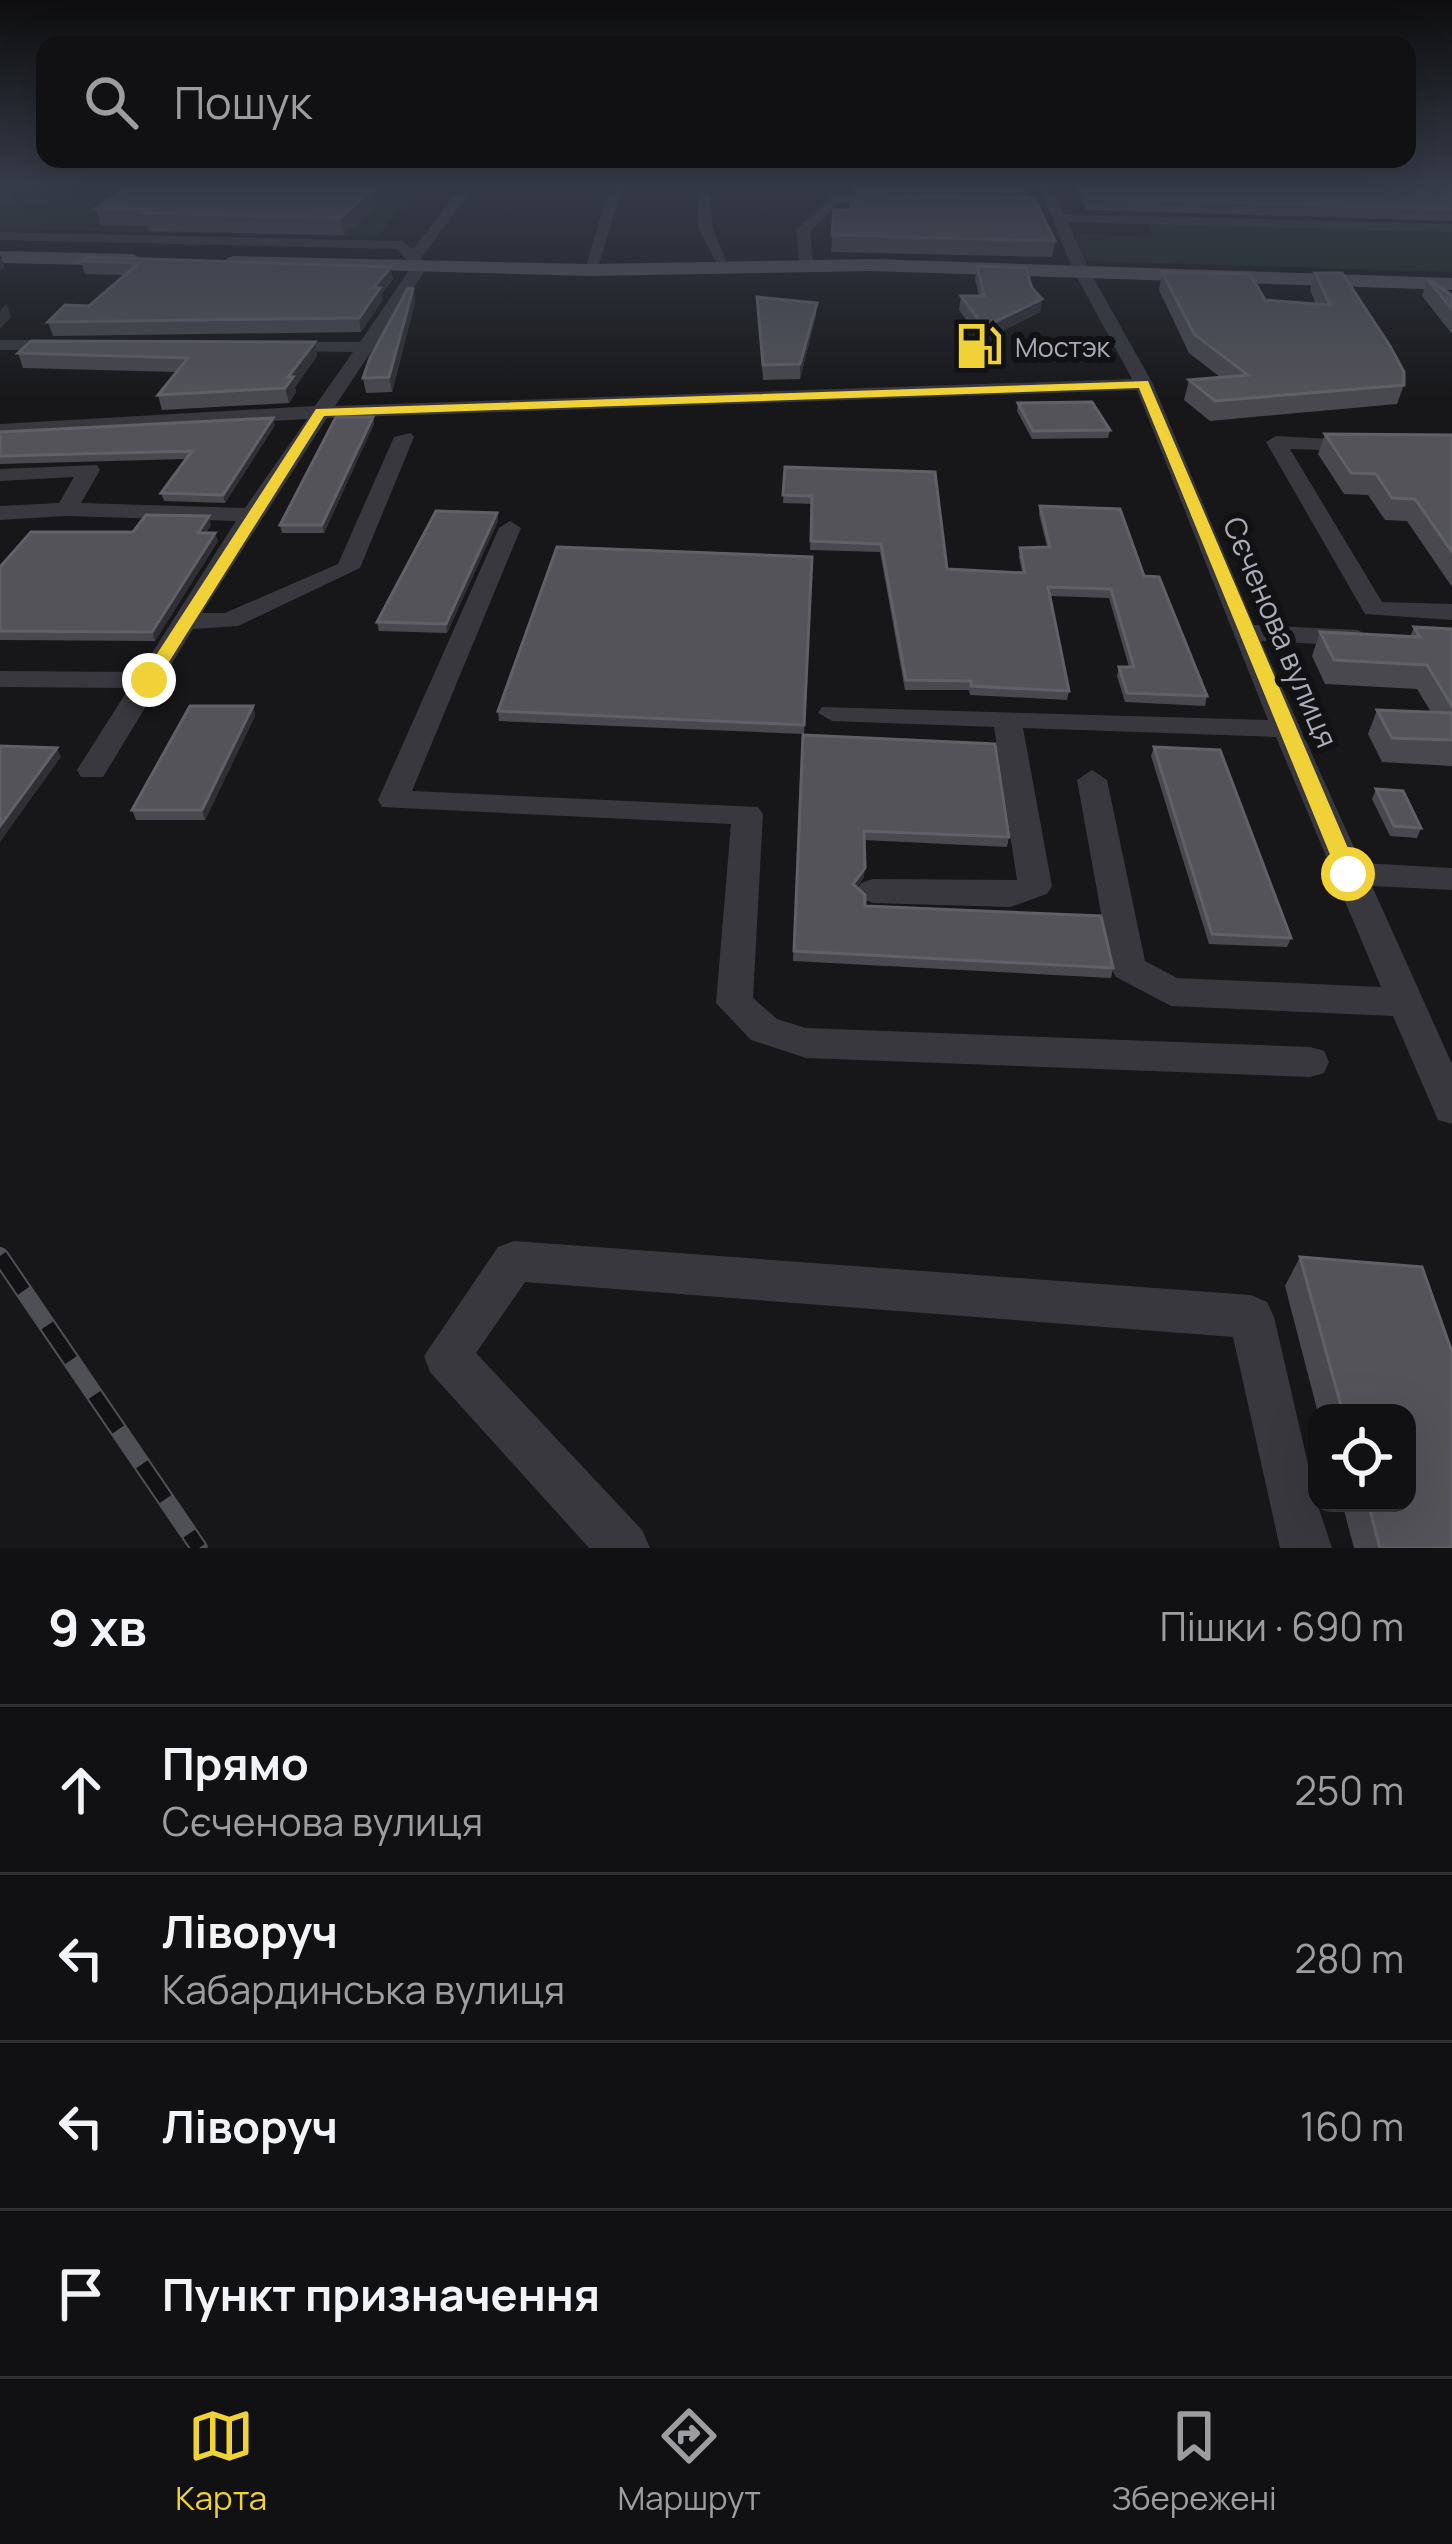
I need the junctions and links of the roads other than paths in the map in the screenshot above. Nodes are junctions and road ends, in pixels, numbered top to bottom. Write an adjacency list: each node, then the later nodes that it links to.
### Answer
1 (412, 256): 8 (street)
2 (420, 256): 8 (street)
3 (594, 256): 11 (street)
4 (721, 256): 10 (street)
5 (805, 256): 9 (street)
6 (1075, 256): 12 (street, Сєченова вулиця)
7 (0, 257): 8 (main road)
8 (417, 261): 11 (main road); 19 (street)
9 (805, 264): 10 (main road); 12 (main road)
10 (727, 268): 11 (main road)
11 (589, 270)
12 (1081, 270): 13 (main road); 20 (street, Сєченова вулиця)
13 (1427, 283): 14 (main road); 15 (street)
14 (1452, 284)
15 (1452, 307)
16 (0, 345): 17 (street)
17 (91, 345)
18 (250, 346): 19 (street)
19 (364, 347): 21 (street)
20 (1144, 384): 21 (street); 33 (street, Сєченова вулиця)
21 (320, 412): 22 (street); 28 (street)
22 (0, 430)
23 (404, 437): 32 (street)
24 (1386, 446): 30 (street)
25 (0, 475): 26 (street)
26 (66, 509): 27 (street); 28 (street)
27 (0, 513)
28 (251, 515): 32 (street)
29 (510, 528): 47 (street)
30 (1421, 611): 31 (street); 35 (street)
31 (1452, 612)
32 (186, 621): 37 (street)
33 (1244, 632): 34 (street); 40 (street, Сєченова вулиця)
34 (1378, 639)
35 (1441, 642)
36 (0, 680): 37 (street)
37 (149, 680): 41 (street)
38 (832, 713): 39 (street)
39 (1007, 719): 40 (street); 45 (street)
40 (1286, 729): 43 (street, Сєченова вулиця)
41 (92, 770)
42 (1092, 780): 46 (street)
43 (1348, 874): 44 (street); 46 (street, Сєченова вулиця)
44 (1452, 880)
45 (872, 891)
46 (1405, 1002): 48 (street, Сєченова вулиця)
47 (1310, 1062)
48 (1452, 1108)
49 (624, 1548): 50 (street)
50 (1306, 1548)

